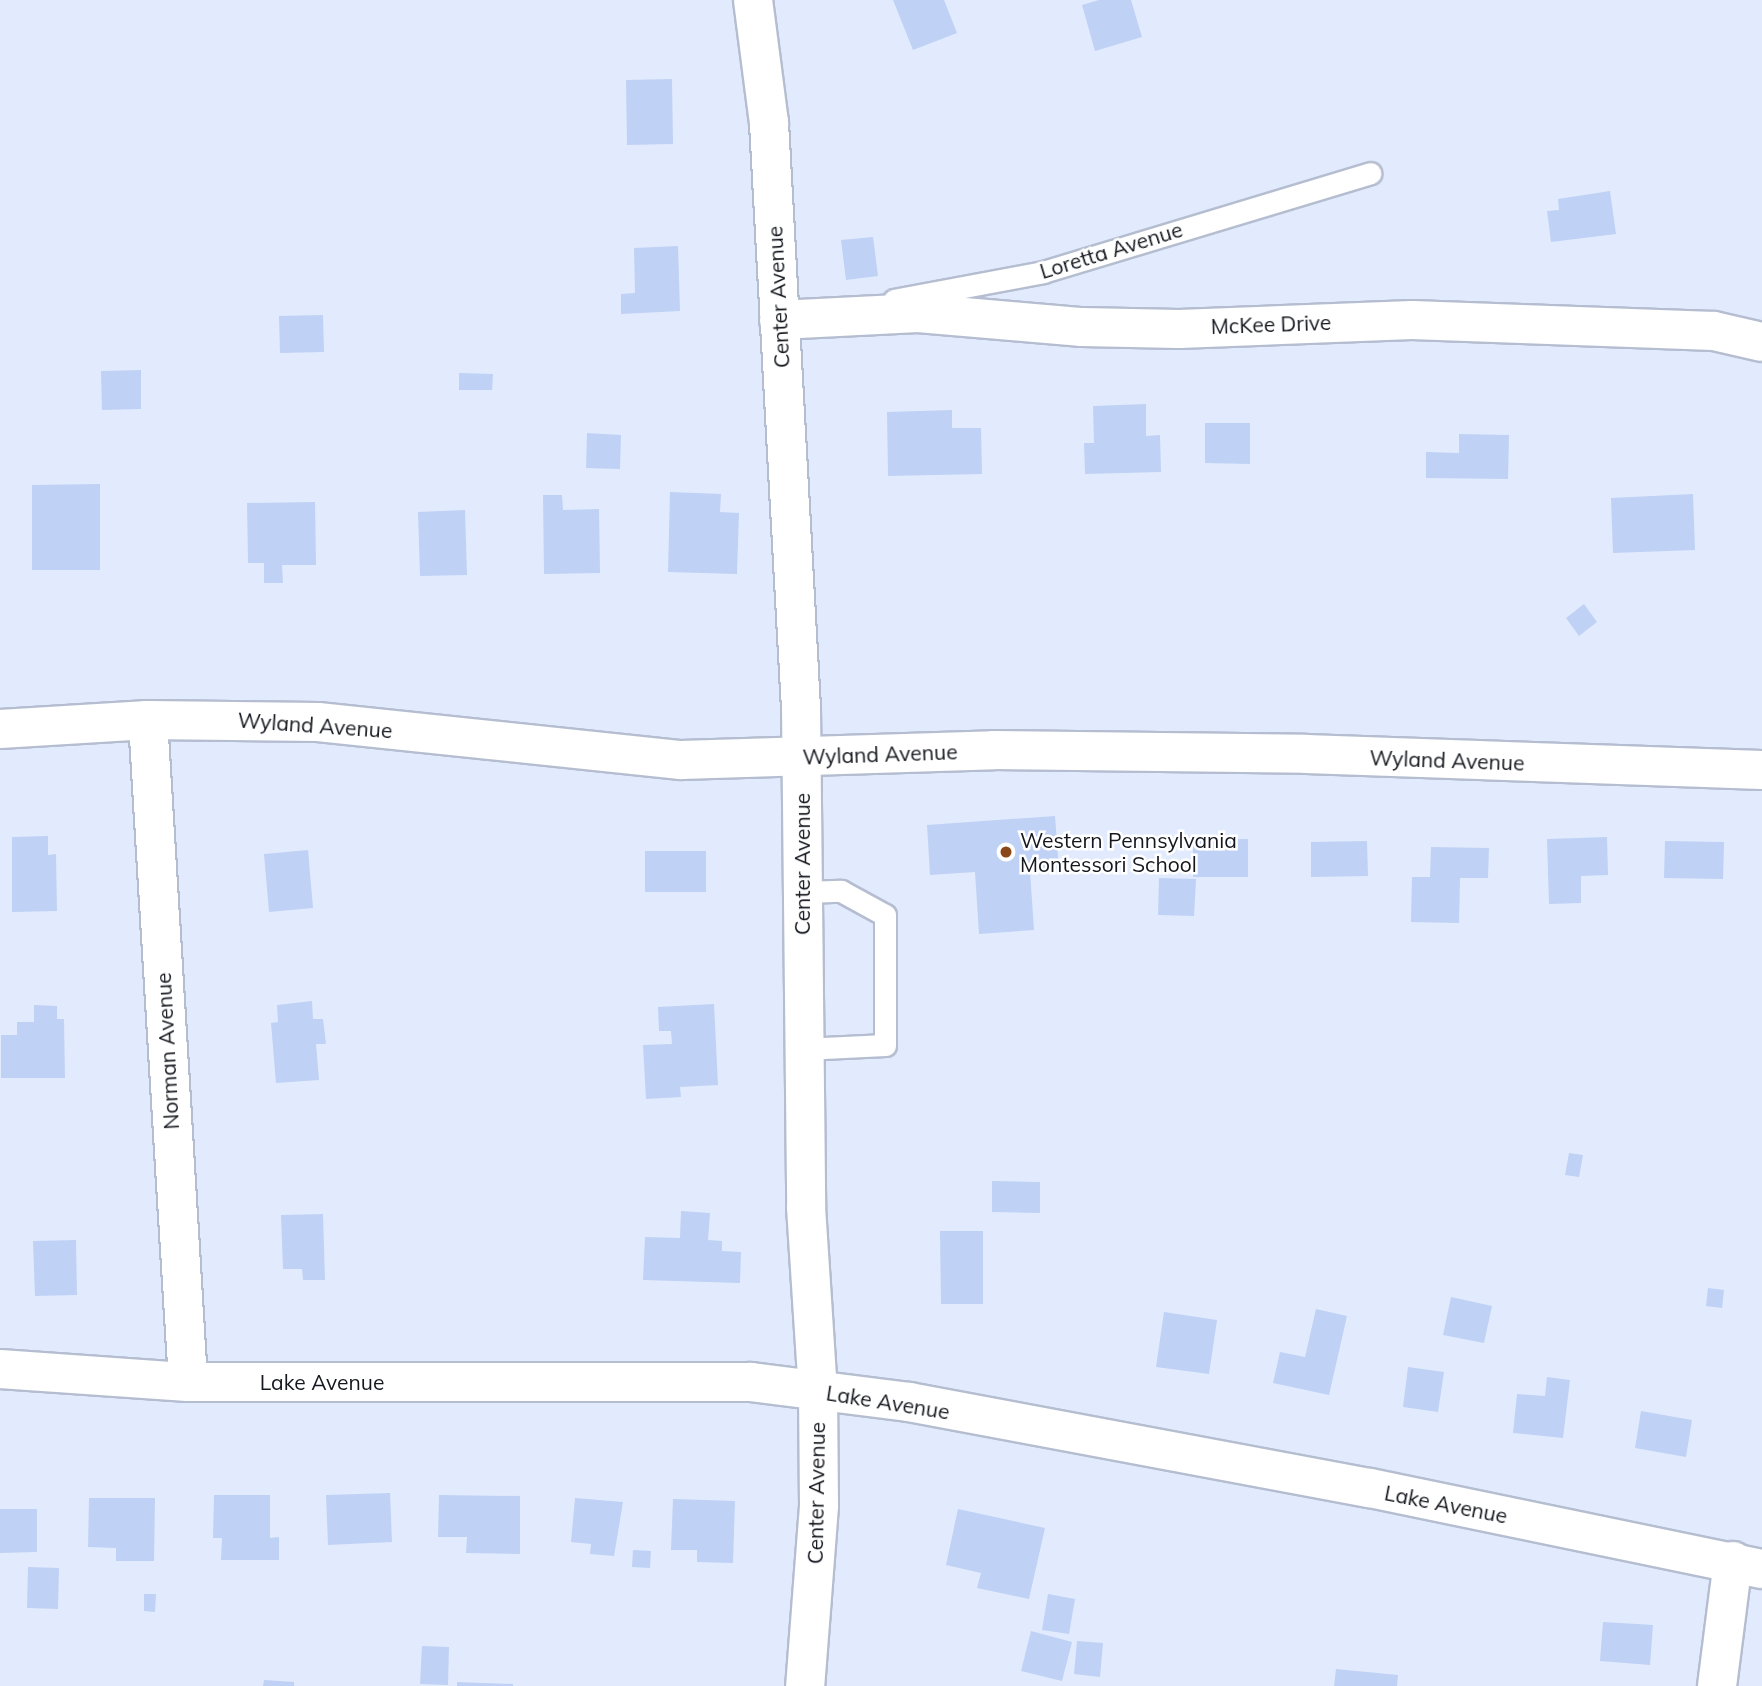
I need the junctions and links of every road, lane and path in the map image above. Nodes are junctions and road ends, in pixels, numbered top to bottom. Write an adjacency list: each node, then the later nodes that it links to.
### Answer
1 (753, 0): 4 (street, Center Avenue)
2 (1370, 173): 3 (lane, Loretta Avenue)
3 (849, 313): 4 (street, McKee Drive); 5 (street, McKee Drive)
4 (779, 320): 8 (street, Center Avenue)
5 (1762, 342)
6 (148, 720): 7 (street, Wyland Avenue); 8 (street, Wyland Avenue); 13 (street, Norman Avenue)
7 (0, 729)
8 (802, 757): 9 (street, Wyland Avenue); 10 (street, Center Avenue)
9 (1762, 770)
10 (803, 892): 11 (street, Center Avenue); 11 (lane)
11 (803, 1049): 14 (street, Center Avenue)
12 (0, 1369): 13 (street, Lake Avenue)
13 (188, 1382): 14 (street, Lake Avenue)
14 (818, 1391): 15 (street, Lake Avenue); 16 (street, Center Avenue)
15 (1747, 1565): 17 (street)
16 (805, 1686)
17 (1717, 1686)

